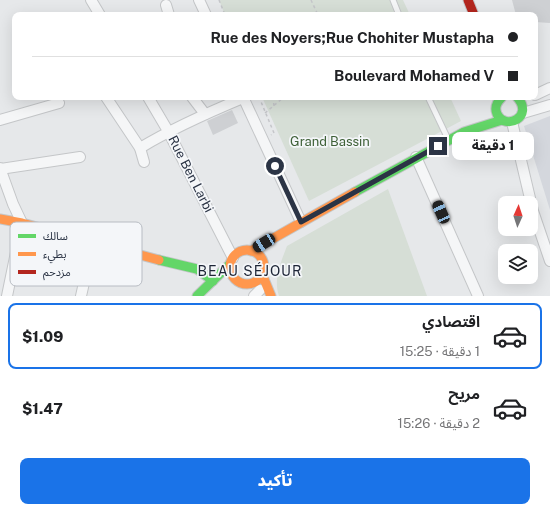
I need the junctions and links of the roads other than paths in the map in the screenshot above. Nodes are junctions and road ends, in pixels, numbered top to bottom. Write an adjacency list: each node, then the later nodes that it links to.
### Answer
1 (91, 0): 5 (street)
2 (199, 0): 6 (street)
3 (393, 0): 7 (lane)
4 (468, 0): 8 (main road)
5 (98, 12)
6 (205, 12)
7 (398, 12)
8 (473, 12)
9 (548, 90): 10 (street)
10 (538, 93)
11 (108, 100): 29 (street)
12 (150, 100): 26 (street, Rue Ben Larbi)
13 (194, 100): 22 (street)
14 (238, 100): 22 (street)
15 (244, 100): 37 (street)
16 (429, 100): 28 (lane)
17 (499, 100): 24 (main road); 27 (main road)
18 (522, 100): 21 (main road)
19 (59, 103): 23 (street)
20 (550, 105): 21 (street)
21 (523, 113): 25 (main road)
22 (205, 114): 26 (street)
23 (0, 120)
24 (502, 120): 25 (main road); 27 (main road)
25 (512, 122): 43 (street)
26 (168, 131): 29 (street); 41 (street, Rue Ben Larbi)
27 (464, 132): 28 (main road)
28 (449, 140): 31 (main road)
29 (140, 148): 32 (street)
30 (80, 157): 33 (street)
31 (416, 157): 37 (main road); 52 (street)
32 (144, 162)
33 (0, 168): 36 (street)
34 (0, 219): 35 (main road)
35 (16, 222)
36 (22, 222)
37 (301, 222): 38 (main road)
38 (277, 235): 39 (main road); 42 (main road)
39 (252, 251): 41 (main road); 42 (main road)
40 (142, 255): 46 (main road)
41 (233, 257): 45 (main road); 46 (main road)
42 (260, 258): 44 (main road)
43 (550, 261)
44 (262, 274): 48 (main road); 51 (main road)
45 (233, 277): 46 (main road); 48 (main road)
46 (213, 281): 50 (main road)
47 (82, 286): 49 (street)
48 (258, 291)
49 (80, 296)
50 (197, 296)
51 (270, 296)
52 (478, 296)

